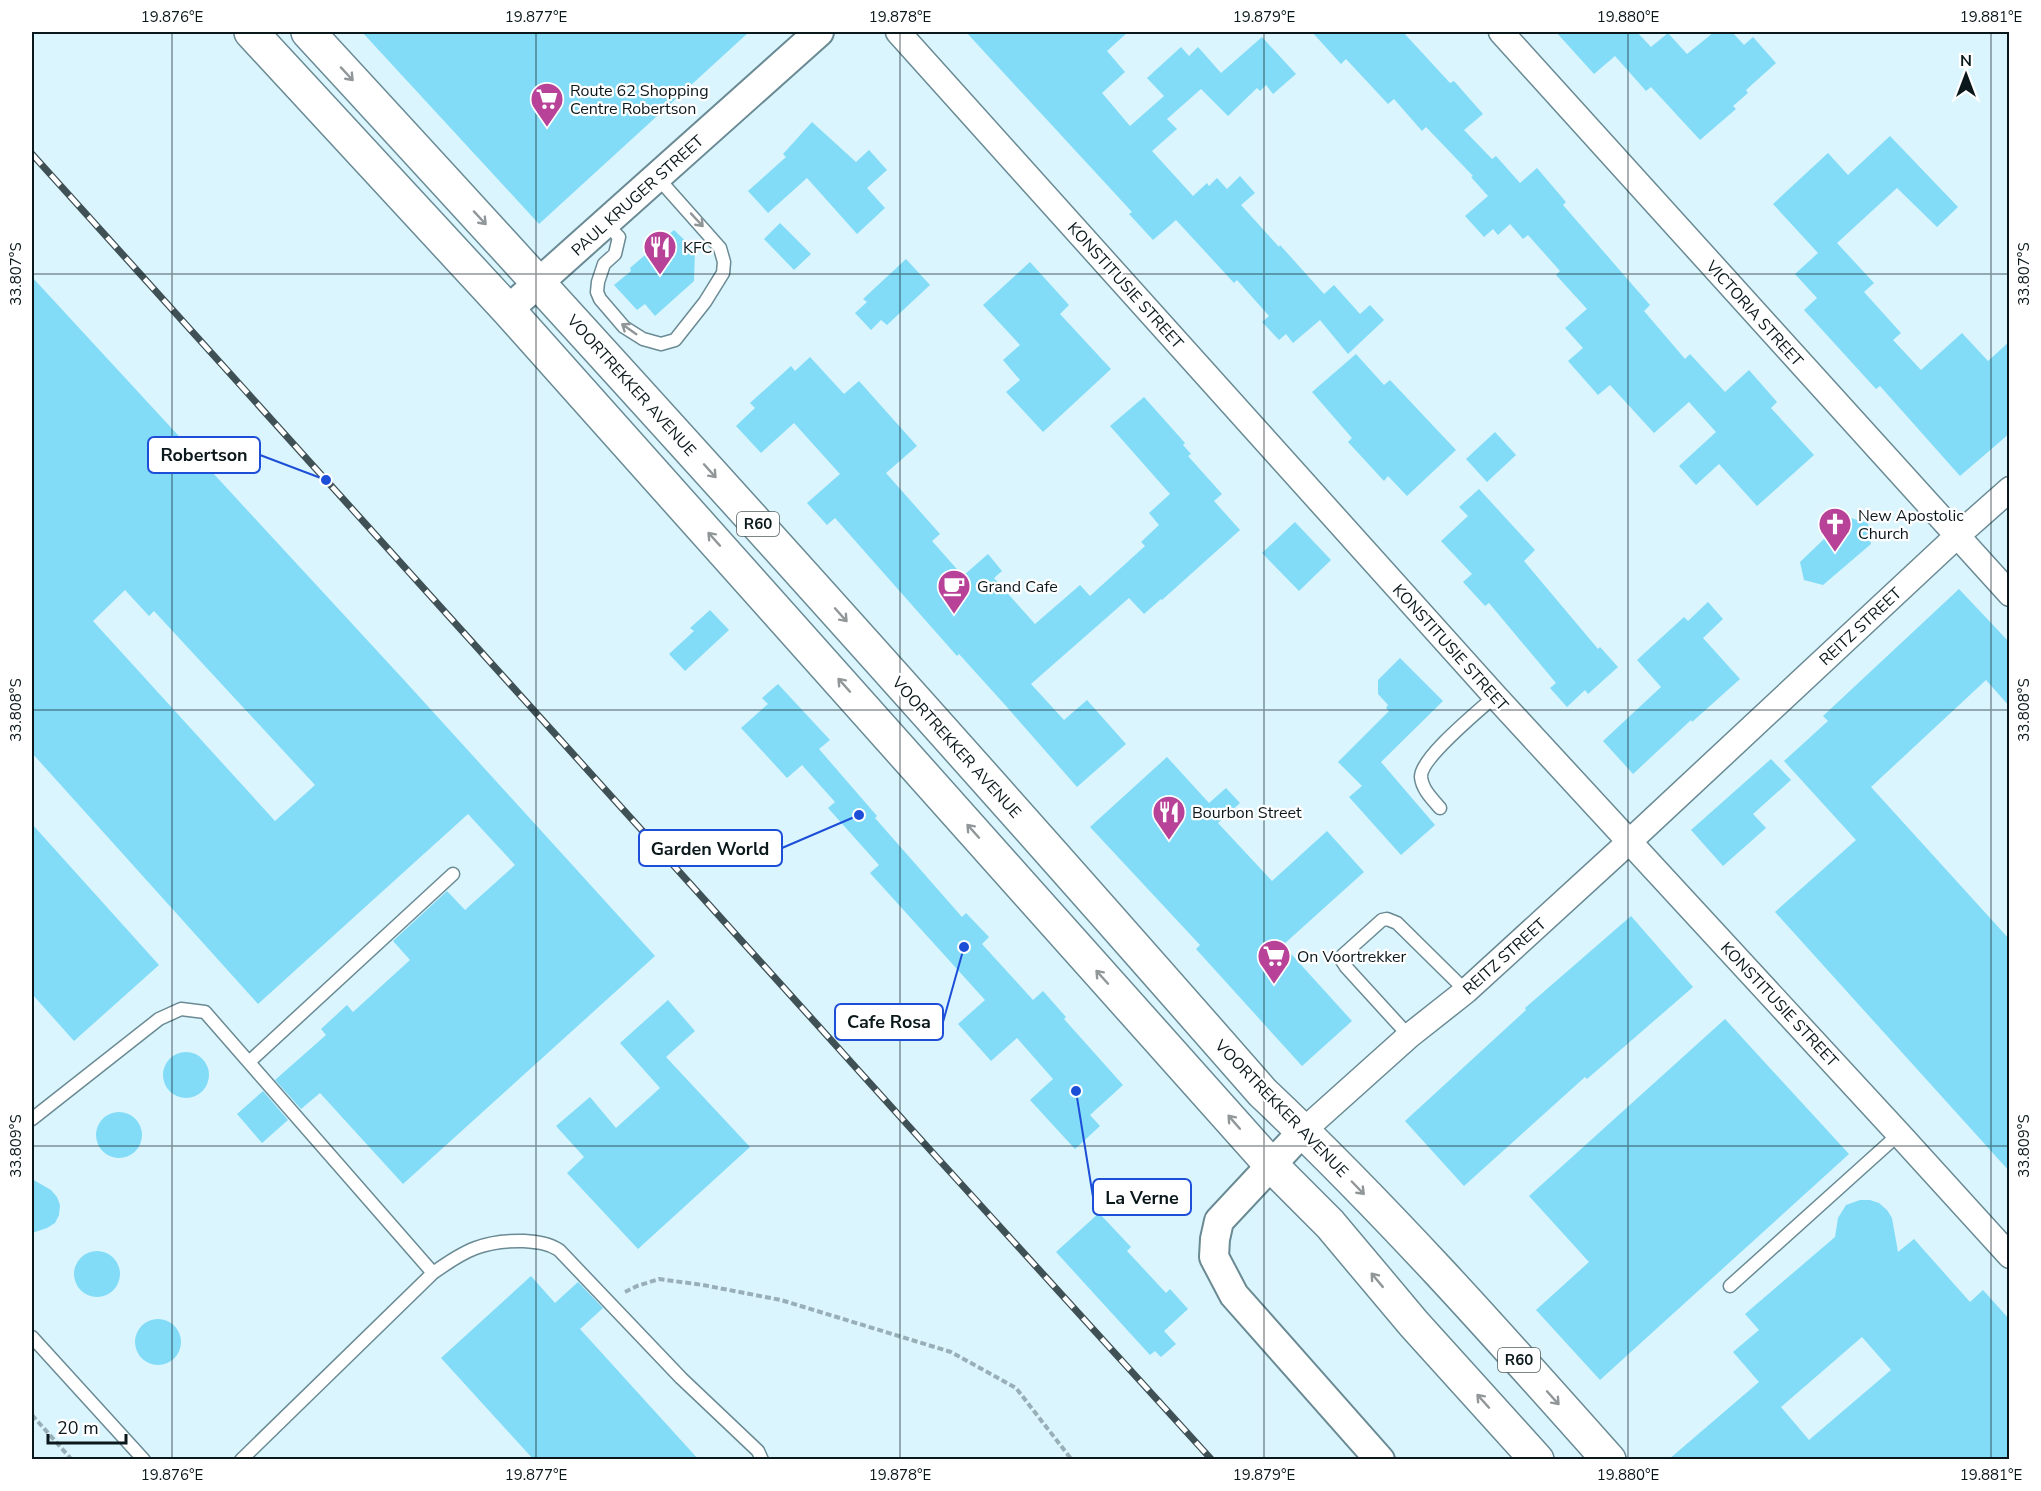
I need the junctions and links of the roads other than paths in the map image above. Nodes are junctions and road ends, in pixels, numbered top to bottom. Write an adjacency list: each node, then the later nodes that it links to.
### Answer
1 (251, 32): 9 (main road, R60)
2 (308, 32): 8 (main road, VOORTREKKER AVENUE / R60, one-way to 8)
3 (819, 32): 6 (street, PAUL KRUGER STREET)
4 (898, 32): 13 (street, KONSTITUSIE STREET)
5 (1501, 32): 11 (street, VICTORIA STREET)
6 (657, 177): 7 (street, PAUL KRUGER STREET); 7 (lane, one-way to 7)
7 (604, 223): 8 (street, PAUL KRUGER STREET)
8 (539, 282): 9 (street, PAUL KRUGER STREET); 21 (main road, VOORTREKKER AVENUE / R60, one-way to 21)
9 (508, 310): 23 (main road, R60, one-way to 9)
10 (2010, 489): 11 (street, REITZ STREET)
11 (1957, 536): 12 (street, VICTORIA STREET); 15 (street, REITZ STREET)
12 (2010, 594)
13 (1495, 696): 14 (lane); 15 (street, KONSTITUSIE STREET)
14 (1440, 808)
15 (1629, 842): 17 (street, REITZ STREET); 22 (street, KONSTITUSIE STREET)
16 (453, 874): 19 (lane)
17 (1466, 991): 18 (street, REITZ STREET); 18 (lane)
18 (1409, 1036): 21 (street, REITZ STREET)
19 (249, 1062): 20 (lane); 25 (lane)
20 (32, 1119)
21 (1303, 1131): 23 (street, REITZ STREET); 27 (main road, VOORTREKKER AVENUE / R60, one-way to 27)
22 (1899, 1134): 24 (street, KONSTITUSIE STREET); 26 (lane)
23 (1272, 1166): 29 (main road, R60, one-way to 23); 34 (street, REITZ STREET)
24 (2010, 1256)
25 (433, 1273): 32 (lane); 33 (lane)
26 (1730, 1287)
27 (1479, 1317): 29 (main road); 30 (main road, VOORTREKKER AVENUE / R60, one-way to 30)
28 (32, 1337): 31 (lane)
29 (1438, 1350): 35 (main road, R60, one-way to 29)
30 (1597, 1455)
31 (144, 1460)
32 (241, 1460)
33 (762, 1460)
34 (1380, 1460)
35 (1537, 1460)

